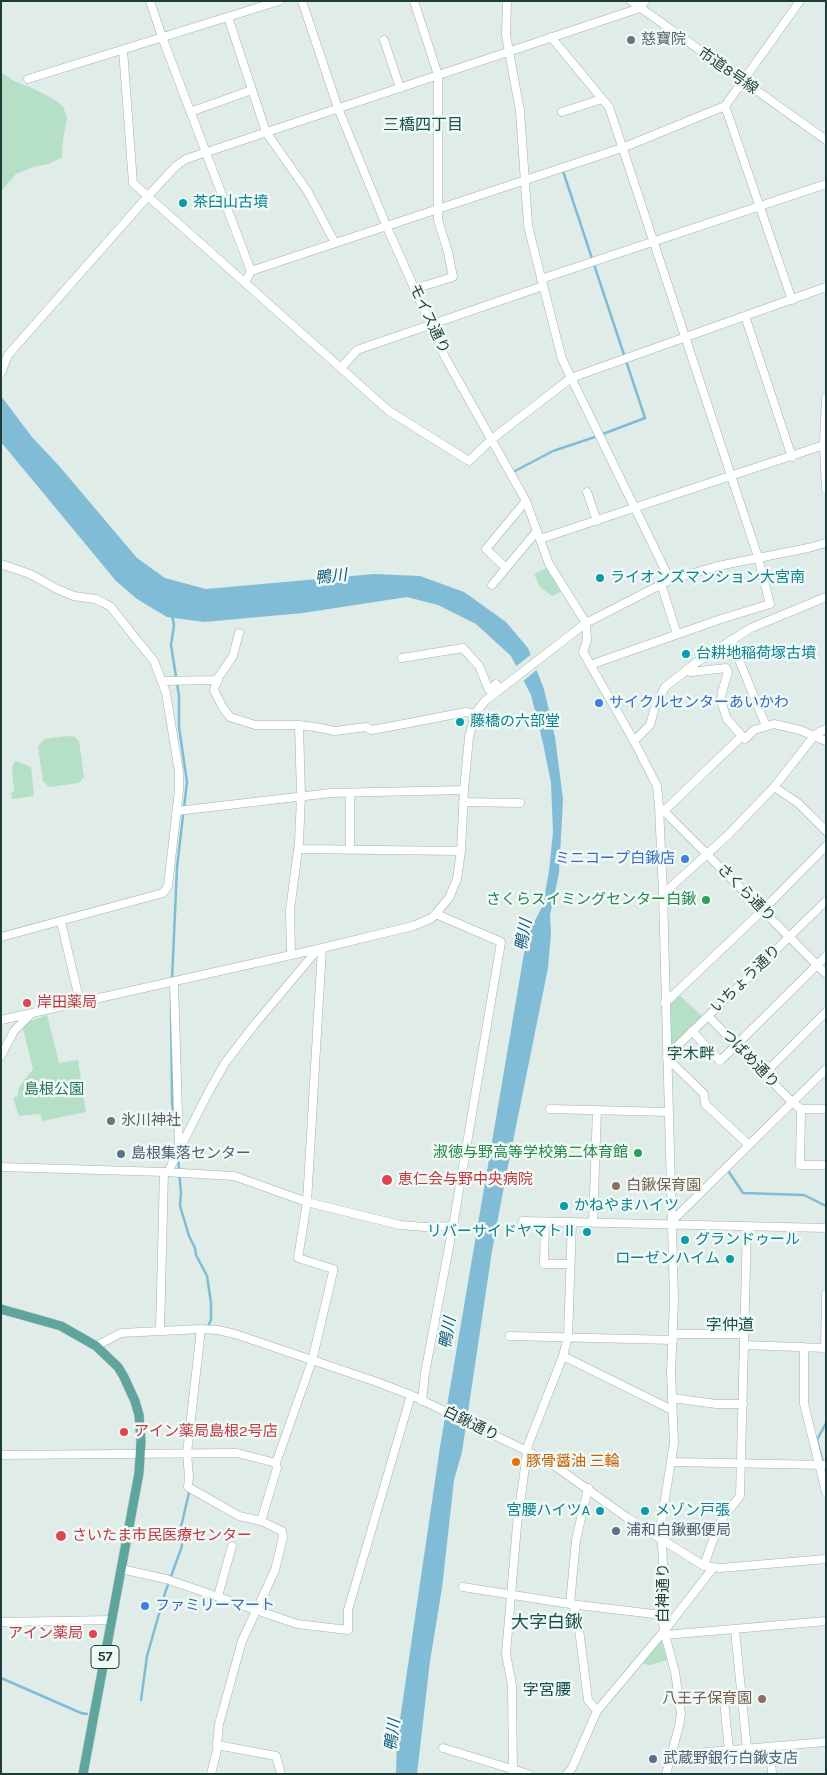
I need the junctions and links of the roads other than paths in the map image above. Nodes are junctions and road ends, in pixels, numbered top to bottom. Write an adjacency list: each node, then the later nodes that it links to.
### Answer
1 (150, 1): 10 (street)
2 (279, 1): 9 (street)
3 (302, 1): 22 (street, モイス通り)
4 (414, 1): 15 (street)
5 (507, 1): 14 (street)
6 (631, 1): 8 (street, 市道8号線)
7 (800, 1): 17 (street)
8 (643, 4): 11 (street); 17 (street, 市道8号線)
9 (228, 17): 10 (street); 19 (street)
10 (162, 37): 13 (street); 23 (street)
11 (552, 37): 14 (street); 20 (street)
12 (384, 40): 18 (street)
13 (123, 50): 16 (street); 31 (street)
14 (509, 51): 15 (street); 29 (street)
15 (438, 75): 18 (street); 33 (street)
16 (28, 79)
17 (743, 82): 21 (street); 26 (street, 市道8号線)
18 (400, 88): 22 (street)
19 (252, 90): 23 (street); 25 (street)
20 (602, 99): 24 (street); 27 (street)
21 (726, 106): 27 (street); 32 (street)
22 (338, 108): 25 (street); 34 (street, モイス通り)
23 (190, 112): 28 (street)
24 (562, 112)
25 (266, 132): 28 (street); 36 (street)
26 (826, 140)
27 (622, 148): 29 (street); 35 (street)
28 (206, 152): 31 (street); 37 (street)
29 (526, 179): 33 (street); 39 (street)
30 (826, 184): 32 (street)
31 (148, 196): 38 (street); 47 (street)
32 (761, 206): 35 (street); 42 (street)
33 (438, 208): 34 (street); 41 (street)
34 (386, 225): 36 (street); 41 (street, モイス通り)
35 (654, 242): 39 (street); 45 (street)
36 (335, 243): 37 (street)
37 (251, 271): 38 (street)
38 (245, 282): 46 (street)
39 (542, 283): 44 (street); 48 (street)
40 (826, 288): 42 (street)
41 (414, 289): 44 (street, モイス通り)
42 (792, 300): 43 (street)
43 (745, 316): 45 (street); 52 (street)
44 (431, 325): 46 (street); 50 (street, モイス通り)
45 (685, 338): 48 (street); 54 (street)
46 (341, 368): 50 (street)
47 (2, 372)
48 (571, 378): 50 (street); 58 (street)
49 (826, 398): 51 (street)
50 (492, 439): 57 (street, モイス通り)
51 (824, 445): 52 (street); 53 (street)
52 (792, 457): 54 (street)
53 (826, 468): 55 (street)
54 (731, 476): 58 (street); 63 (street)
55 (826, 489)
56 (587, 492): 59 (street)
57 (526, 501): 60 (street, モイス通り); 65 (street)
58 (634, 509): 59 (street); 66 (street)
59 (597, 521): 61 (street)
60 (537, 531): 61 (street, モイス通り); 65 (street)
61 (540, 539): 70 (street, モイス通り)
62 (826, 543): 63 (street)
63 (758, 557): 66 (street); 72 (street)
64 (1, 564): 78 (street)
65 (506, 568): 67 (street)
66 (670, 580): 68 (street)
67 (492, 584)
68 (661, 584): 70 (street); 72 (street)
69 (826, 597): 73 (street)
70 (586, 623): 75 (street); 79 (street)
71 (238, 633): 77 (street)
72 (678, 634): 75 (street)
73 (732, 640): 76 (street); 82 (street)
74 (402, 658): 79 (street)
75 (590, 665): 86 (street, 白神通り)
76 (686, 670): 85 (street); 86 (street)
77 (218, 680): 78 (street); 81 (street)
78 (162, 681): 95 (street)
79 (499, 686): 80 (street)
80 (476, 714): 81 (street); 89 (street)
81 (299, 725): 91 (street)
82 (766, 726): 84 (street); 85 (street)
83 (826, 729): 84 (street)
84 (815, 735): 87 (street); 88 (street)
85 (742, 736): 94 (street)
86 (634, 741): 94 (street, 白神通り)
87 (826, 741)
88 (774, 787): 96 (street); 101 (street)
89 (464, 790): 90 (street); 92 (street)
90 (350, 793): 91 (street); 99 (street)
91 (300, 796): 95 (street); 98 (street)
92 (463, 802): 93 (street); 100 (street)
93 (520, 803)
94 (662, 808): 101 (street, さくら通り); 102 (street, 白神通り)
95 (177, 811): 106 (street)
96 (826, 831)
97 (826, 846): 104 (street)
98 (299, 849): 99 (street); 110 (street)
99 (350, 850): 100 (street)
100 (461, 851): 105 (street)
101 (708, 854): 102 (street); 104 (street, さくら通り)
102 (663, 894): 116 (street, 白神通り)
103 (826, 901): 108 (street, いちょう通り)
104 (763, 910): 108 (street, さくら通り); 116 (street)
105 (436, 914): 109 (street); 144 (street)
106 (61, 922): 107 (street); 115 (street)
107 (1, 937)
108 (789, 937): 112 (street, さくら通り); 119 (street, いちょう通り)
109 (320, 948): 110 (street); 134 (street); 138 (street)
110 (291, 955): 114 (street)
111 (826, 956): 112 (street)
112 (817, 965): 113 (street, さくら通り); 122 (street)
113 (826, 974)
114 (174, 982): 115 (street); 134 (street)
115 (80, 1002): 118 (street)
116 (665, 1003): 124 (street, 白神通り)
117 (826, 1012): 126 (street)
118 (33, 1013): 120 (street); 123 (street)
119 (708, 1016): 121 (street, いちょう通り); 122 (street, つばめ通り)
120 (1, 1020)
121 (692, 1031): 122 (street); 124 (street, いちょう通り)
122 (736, 1045): 126 (street, つばめ通り)
123 (1, 1056)
124 (667, 1057): 132 (street, 白神通り); 133 (street)
125 (826, 1069): 127 (street)
126 (764, 1074): 127 (street, つばめ通り)
127 (792, 1102): 128 (street, つばめ通り); 133 (street)
128 (801, 1108): 130 (street); 135 (street)
129 (550, 1109): 131 (street)
130 (826, 1109)
131 (597, 1110): 132 (street); 142 (street)
132 (669, 1112): 143 (street, 白神通り)
133 (749, 1145): 143 (street)
134 (179, 1149): 137 (street)
135 (826, 1166)
136 (1, 1167): 137 (street)
137 (166, 1172): 138 (street); 151 (street)
138 (307, 1202): 144 (street); 161 (street)
139 (523, 1222): 140 (street)
140 (545, 1222): 141 (street); 147 (street)
141 (572, 1222): 142 (street); 147 (street)
142 (593, 1223): 143 (street)
143 (672, 1223): 145 (street); 155 (street, 白神通り)
144 (454, 1226): 164 (street)
145 (747, 1226): 146 (street); 152 (street)
146 (826, 1228)
147 (570, 1264): 154 (street)
148 (826, 1294): 159 (street)
149 (1, 1309): 157 (main road, 57)
150 (205, 1329): 151 (street, 白鍬通り); 161 (street, 白鍬通り); 168 (street)
151 (160, 1330): 157 (street, 白鍬通り)
152 (744, 1334): 155 (street); 156 (street)
153 (510, 1336): 154 (street)
154 (568, 1337): 155 (street); 160 (street)
155 (673, 1337): 163 (street, 白神通り)
156 (744, 1345): 158 (street); 165 (street)
157 (96, 1346): 169 (main road, 57)
158 (804, 1347): 159 (street); 174 (street)
159 (825, 1348)
160 (563, 1356): 166 (street); 167 (street)
161 (312, 1361): 162 (street, 白鍬通り); 172 (street)
162 (410, 1395): 164 (street, 白鍬通り); 187 (street)
163 (672, 1398): 165 (street); 166 (street, 白神通り)
164 (425, 1402): 167 (street, 白鍬通り)
165 (743, 1404): 173 (street)
166 (672, 1410): 171 (street, 白神通り)
167 (527, 1451): 175 (street, 白鍬通り); 184 (street)
168 (186, 1453): 169 (street); 172 (street); 177 (street)
169 (141, 1454): 170 (street); 182 (main road, 57)
170 (1, 1455)
171 (672, 1462): 173 (street); 178 (street, 白神通り)
172 (276, 1463): 177 (street)
173 (741, 1463): 174 (street); 181 (street)
174 (823, 1465): 176 (street)
175 (588, 1488): 178 (street, 白鍬通り); 186 (street)
176 (826, 1492)
177 (261, 1521): 187 (street)
178 (662, 1541): 181 (street, 白鍬通り); 188 (street, 白神通り)
179 (232, 1546): 185 (street)
180 (826, 1558): 181 (street)
181 (708, 1567): 193 (street)
182 (121, 1569): 185 (street); 189 (main road, 57)
183 (463, 1588): 184 (street)
184 (510, 1595): 186 (street); 203 (street)
185 (218, 1596): 187 (street)
186 (572, 1604): 188 (street); 195 (street)
187 (256, 1609): 206 (street)
188 (662, 1615): 193 (street, 白神通り)
189 (112, 1620): 191 (street); 204 (main road, 57)
190 (826, 1621): 192 (street)
191 (1, 1622)
192 (735, 1630): 193 (street); 199 (street)
193 (664, 1633): 195 (street); 202 (street, 白神通り)
194 (724, 1701): 201 (street)
195 (597, 1711): 208 (street)
196 (826, 1742): 197 (street)
197 (770, 1747): 199 (street); 210 (street)
198 (443, 1748): 203 (street)
199 (747, 1748): 201 (street)
200 (217, 1750): 205 (street)
201 (729, 1750): 202 (street)
202 (672, 1755): 209 (street, 白神通り)
203 (514, 1772): 207 (street)
204 (83, 1774)
205 (211, 1774)
206 (281, 1774)
207 (528, 1774)
208 (567, 1774)
209 (666, 1774)
210 (772, 1774)

